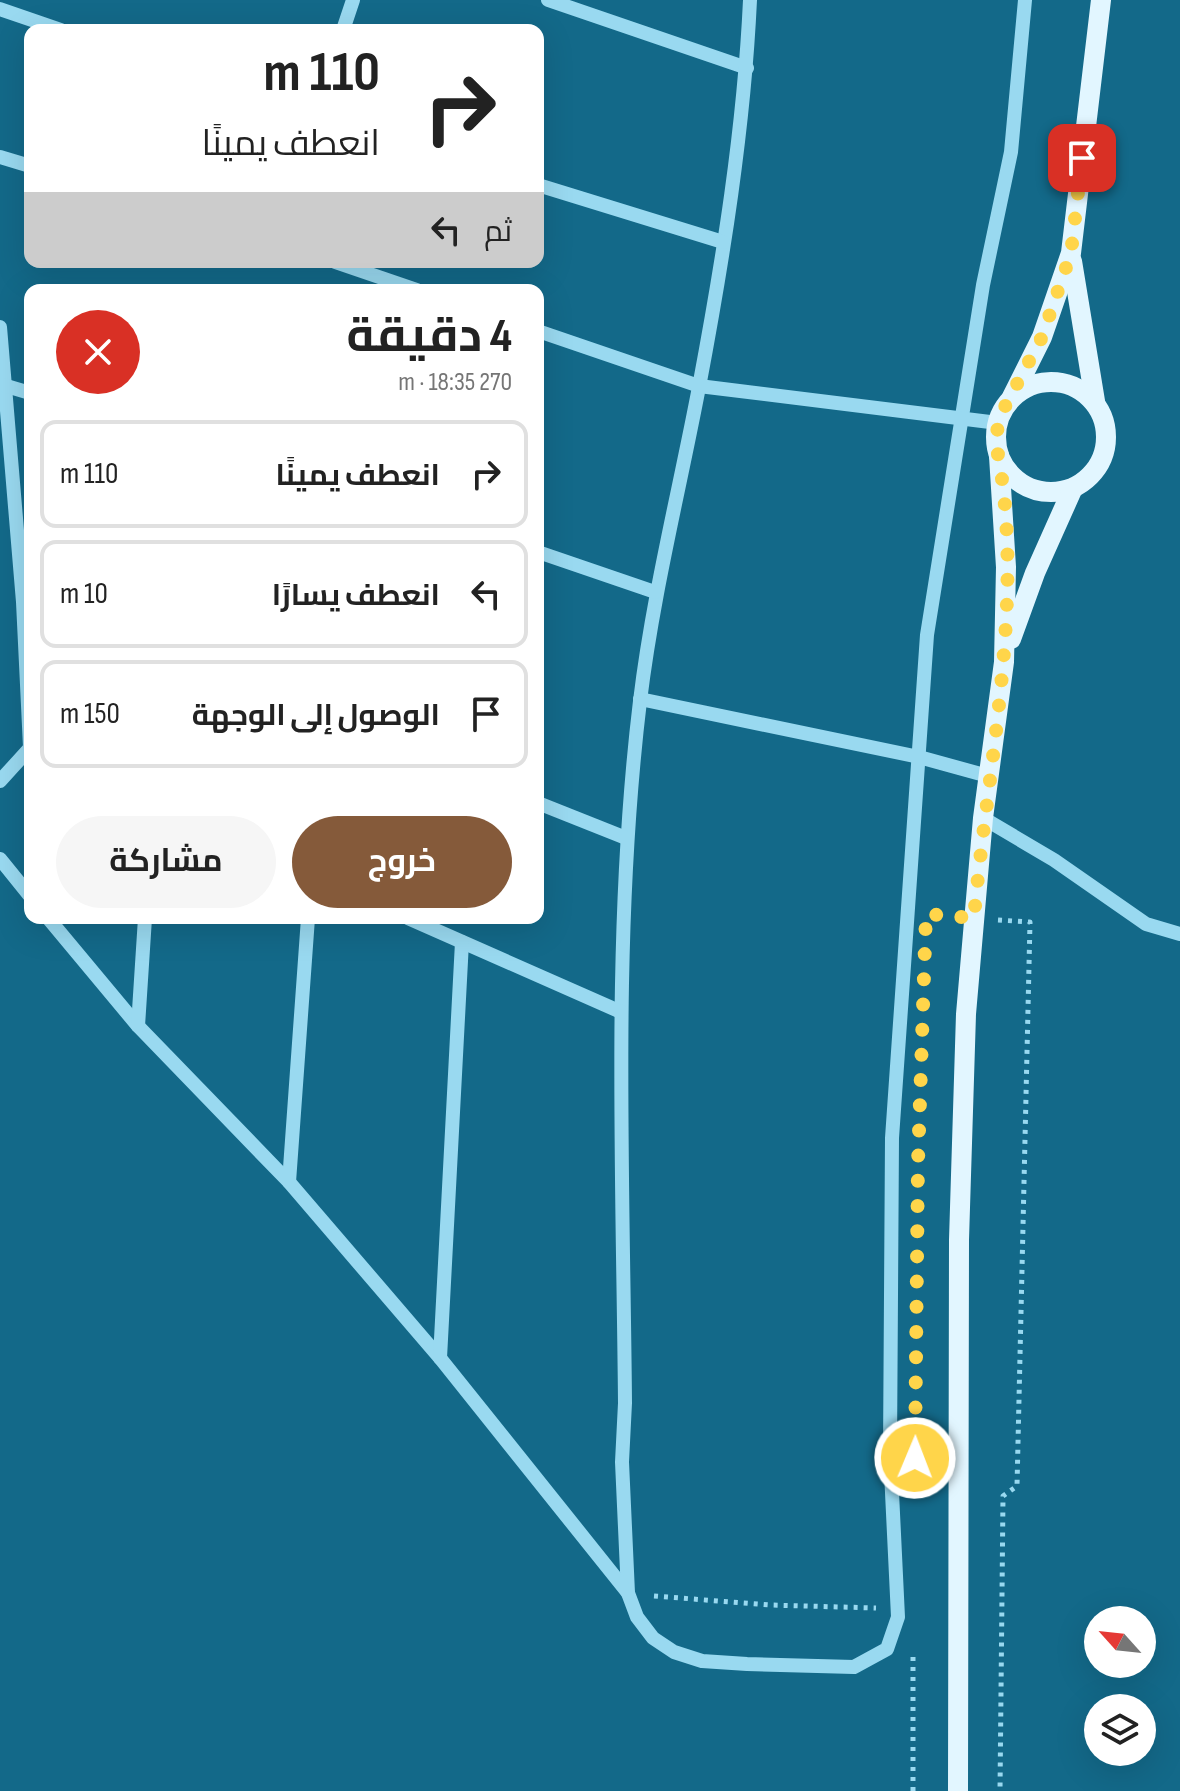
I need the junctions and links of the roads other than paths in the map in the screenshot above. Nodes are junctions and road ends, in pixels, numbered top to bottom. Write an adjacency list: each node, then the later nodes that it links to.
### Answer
1 (353, 0): 8 (street)
2 (548, 0): 9 (street)
3 (750, 0): 9 (street)
4 (1025, 0): 24 (street)
5 (1101, 0): 14 (main road)
6 (0, 9): 7 (street)
7 (44, 24)
8 (345, 24)
9 (747, 68): 13 (street)
10 (0, 157): 11 (street)
11 (24, 164)
12 (544, 187): 13 (street)
13 (723, 242): 20 (street)
14 (1071, 253): 22 (main road); 23 (main road)
15 (353, 268): 16 (street)
16 (399, 284)
17 (0, 327): 19 (street)
18 (544, 333): 20 (street)
19 (3, 385): 21 (street); 29 (street)
20 (699, 386): 24 (street); 30 (street)
21 (24, 391)
22 (1012, 397): 23 (main road); 25 (main road)
23 (1095, 401): 27 (main road)
24 (962, 419): 25 (street); 34 (street)
25 (998, 423): 26 (main road)
26 (999, 456): 27 (main road); 31 (main road)
27 (1073, 488): 31 (main road)
28 (544, 554): 30 (street)
29 (24, 585)
30 (655, 592): 32 (street)
31 (1004, 662): 35 (main road)
32 (640, 699): 34 (street); 39 (street)
33 (24, 755): 36 (street)
34 (919, 757): 35 (street); 52 (street)
35 (988, 776): 38 (main road)
36 (0, 781)
37 (544, 805): 39 (street)
38 (983, 818): 46 (street); 53 (main road)
39 (626, 838): 48 (street)
40 (0, 859): 41 (street)
41 (24, 889)
42 (53, 924): 49 (street)
43 (145, 924): 49 (street)
44 (308, 924): 50 (street)
45 (422, 924): 47 (street)
46 (1180, 934)
47 (462, 942): 48 (street); 51 (street)
48 (621, 1012): 52 (street)
49 (138, 1026): 50 (street)
50 (289, 1182): 51 (street)
51 (440, 1358): 52 (street)
52 (628, 1593)
53 (958, 1791)

